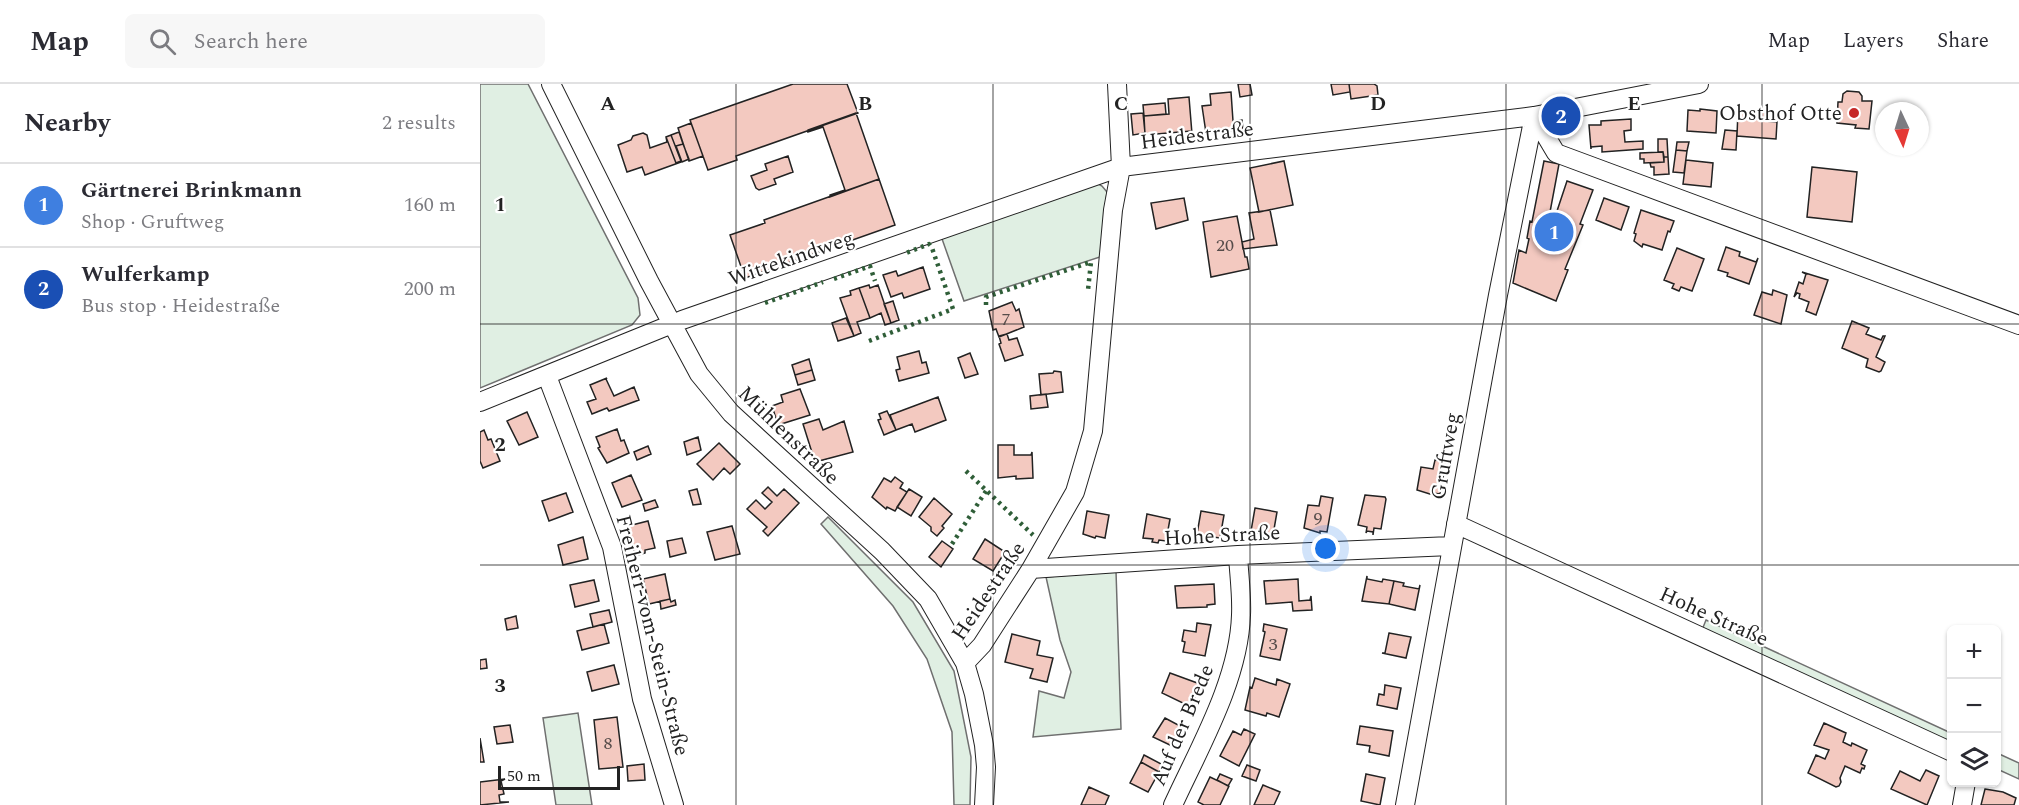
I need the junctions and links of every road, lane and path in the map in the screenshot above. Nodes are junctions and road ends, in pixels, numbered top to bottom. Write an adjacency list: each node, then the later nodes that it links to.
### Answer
1 (551, 84): 6 (street, Mühlenstraße)
2 (1117, 84): 5 (street)
3 (1699, 84): 4 (street, Heidestraße)
4 (1534, 116): 5 (street, Heidestraße); 7 (street); 10 (street, Gruftweg)
5 (1121, 167): 6 (street, Wittekindweg); 13 (street, Heidestraße)
6 (672, 324): 8 (street, Wittekindweg); 14 (street, Mühlenstraße)
7 (2019, 325)
8 (547, 376): 9 (street, Wittekindweg); 17 (street, Freiherr-vom-Stein-Straße)
9 (480, 402)
10 (1456, 524): 11 (street, Gruftweg); 15 (street, Hohe Straße)
11 (1451, 546): 12 (street, Hohe Straße); 20 (street, Gruftweg)
12 (1238, 555): 13 (street, Hohe Straße); 19 (street, Auf der Brede)
13 (1032, 570): 14 (street, Heidestraße)
14 (965, 663): 18 (street, Mühlenstraße)
15 (1947, 750)
16 (1965, 787): 21 (street)
17 (674, 805)
18 (984, 805)
19 (1173, 805)
20 (1405, 805)
21 (1962, 805)

